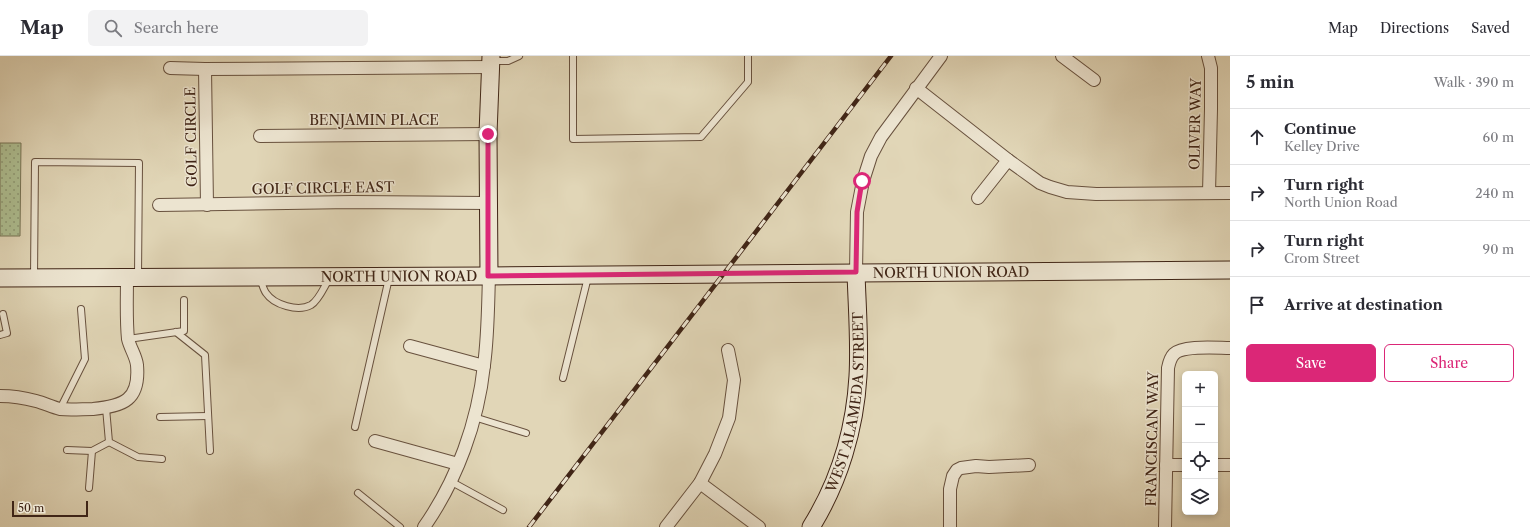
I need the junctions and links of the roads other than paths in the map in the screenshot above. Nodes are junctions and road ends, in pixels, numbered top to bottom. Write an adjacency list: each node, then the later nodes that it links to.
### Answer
1 (519, 56): 7 (lane)
2 (573, 56): 3 (lane)
3 (748, 56)
4 (941, 56): 11 (street)
5 (1062, 56): 10 (street)
6 (1208, 56): 15 (street, OLIVER WAY)
7 (491, 61): 9 (street); 12 (street)
8 (170, 68): 9 (street)
9 (205, 69): 20 (street, GOLF CIRCLE)
10 (1094, 80)
11 (916, 88): 14 (street); 22 (street)
12 (488, 134): 13 (street, BENJAMIN PLACE); 18 (street)
13 (260, 136)
14 (1008, 160): 15 (street); 17 (street)
15 (1209, 193): 16 (street)
16 (1230, 193)
17 (978, 198)
18 (488, 203): 20 (street, GOLF CIRCLE EAST); 26 (street)
19 (159, 205): 20 (street, GOLF CIRCLE EAST)
20 (207, 205)
21 (1230, 270): 22 (street, NORTH UNION ROAD)
22 (856, 272): 23 (street, NORTH UNION ROAD); 71 (street, WEST ALAMEDA STREET)
23 (588, 275): 26 (street, NORTH UNION ROAD); 41 (lane)
24 (331, 276): 25 (street, NORTH UNION ROAD); 27 (street, NORTH UNION ROAD); 27 (lane)
25 (389, 276): 26 (street, NORTH UNION ROAD); 48 (lane)
26 (488, 276): 40 (street)
27 (260, 277): 30 (street, NORTH UNION ROAD)
28 (0, 278): 29 (street, NORTH UNION ROAD)
29 (34, 278): 30 (street, NORTH UNION ROAD); 30 (lane)
30 (132, 278): 36 (street)
31 (184, 300): 34 (lane)
32 (81, 309): 44 (lane)
33 (3, 314): 35 (lane)
34 (176, 332): 36 (lane); 45 (lane)
35 (0, 335)
36 (128, 339): 43 (street)
37 (410, 346): 40 (street)
38 (1230, 348): 58 (street, FRANCISCAN WAY)
39 (728, 350): 63 (street)
40 (484, 366): 47 (street)
41 (564, 378)
42 (0, 396): 44 (street)
43 (106, 408): 44 (street); 51 (lane)
44 (60, 409)
45 (208, 416): 46 (lane); 54 (lane)
46 (160, 417)
47 (474, 417): 49 (lane); 56 (street)
48 (355, 427)
49 (526, 433)
50 (375, 441): 56 (street)
51 (109, 442): 53 (lane); 55 (lane)
52 (67, 450): 53 (lane)
53 (92, 451): 64 (lane)
54 (210, 451)
55 (162, 459)
56 (458, 464): 62 (street)
57 (1029, 465): 72 (street)
58 (1166, 465): 59 (street); 73 (street, FRANCISCAN WAY)
59 (1182, 465)
60 (1218, 465): 61 (street)
61 (1230, 465)
62 (450, 481): 66 (lane); 68 (street)
63 (700, 483): 69 (street); 70 (street)
64 (89, 488)
65 (358, 493): 67 (lane)
66 (503, 510)
67 (400, 527)
68 (424, 527)
69 (666, 527)
70 (758, 527)
71 (812, 527)
72 (950, 527)
73 (1165, 527)

